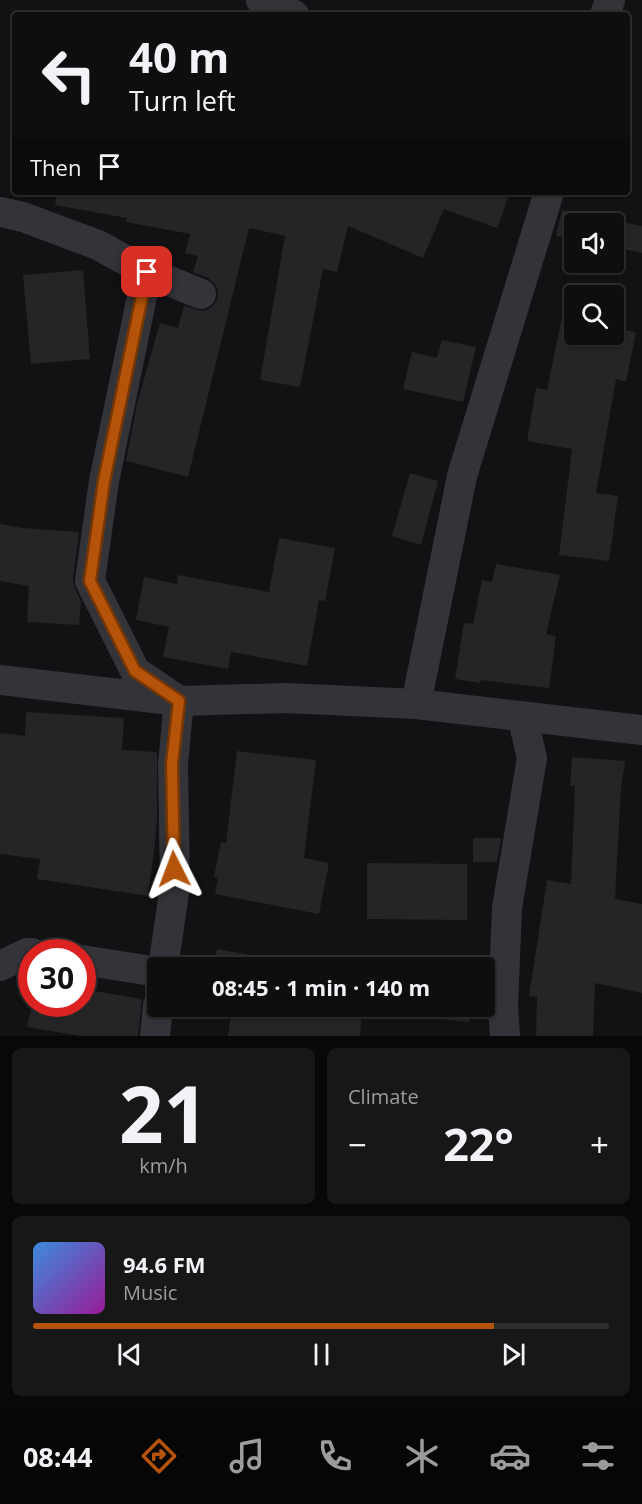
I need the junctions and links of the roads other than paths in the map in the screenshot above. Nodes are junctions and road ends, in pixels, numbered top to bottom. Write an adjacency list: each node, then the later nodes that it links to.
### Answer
1 (261, 0): 2 (street)
2 (287, 12)
3 (548, 195): 9 (street)
4 (0, 213): 5 (street)
5 (147, 272): 6 (street); 8 (street)
6 (201, 294)
7 (0, 680): 8 (street)
8 (179, 701): 9 (street); 13 (street)
9 (416, 704): 10 (street)
10 (522, 716): 11 (street); 19 (street)
11 (642, 730)
12 (18, 957): 15 (street)
13 (165, 957)
14 (96, 962): 16 (street)
15 (0, 966)
16 (147, 970)
17 (157, 1017): 18 (street)
18 (155, 1036)
19 (505, 1036)

